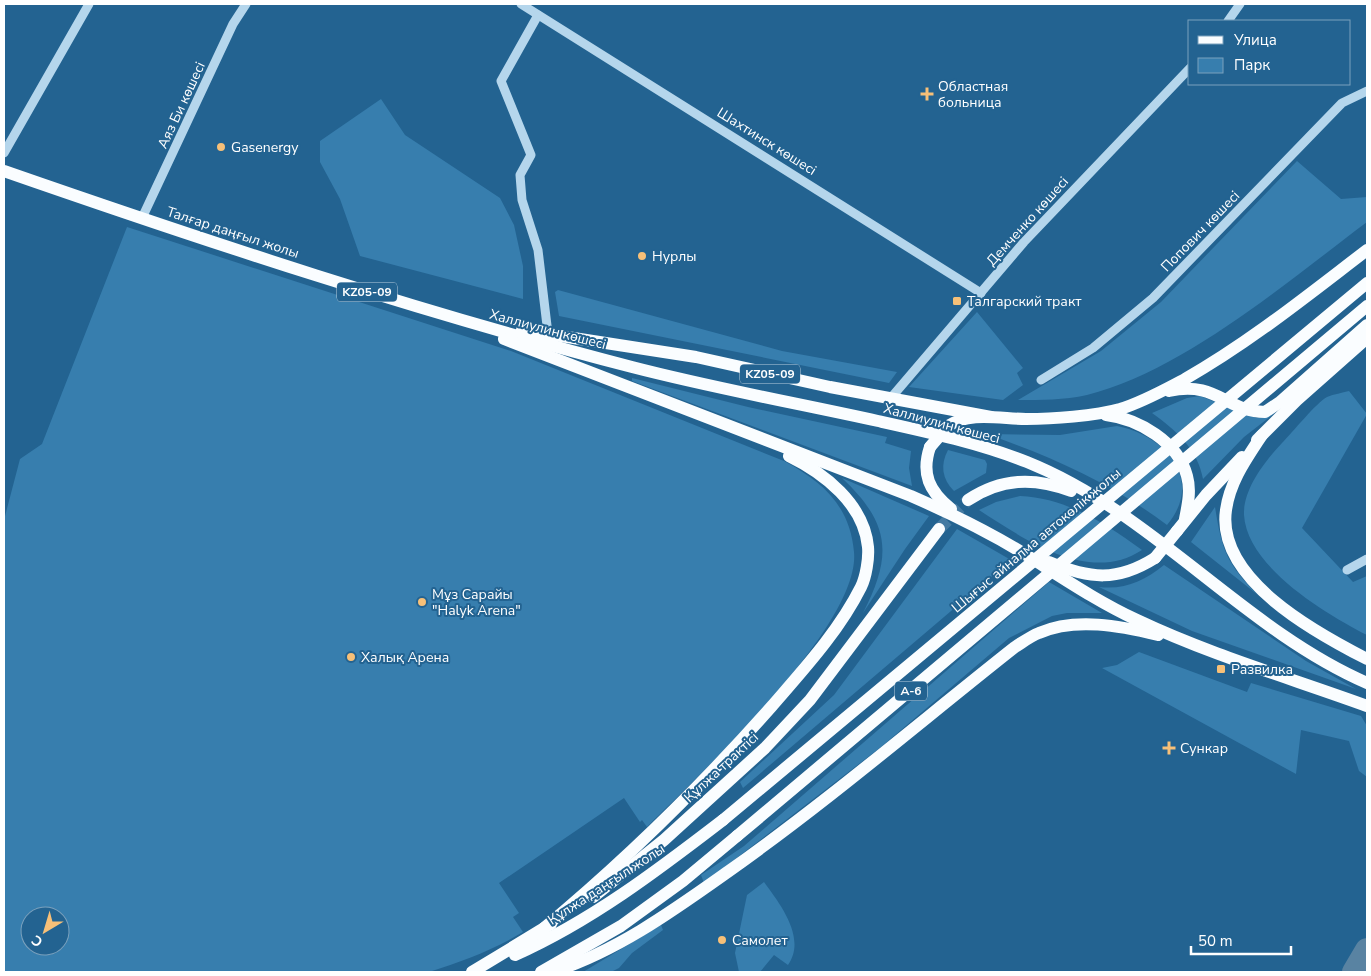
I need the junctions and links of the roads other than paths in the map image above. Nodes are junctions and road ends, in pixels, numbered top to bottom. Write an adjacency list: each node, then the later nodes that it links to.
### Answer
1 (90, 4): 9 (street)
2 (246, 4): 11 (street, Аяз Би көшесі)
3 (521, 4): 5 (street, Шахтинск көшесі)
4 (1240, 4): 6 (street)
5 (538, 15): 14 (street, Шахтинск көшесі); 18 (street)
6 (1229, 20)
7 (1188, 70): 14 (street, Демченко көшесі)
8 (1367, 91): 20 (street, Попович көшесі)
9 (4, 153)
10 (4, 171): 11 (main road, Талғар даңғыл жолы / KZ05-09)
11 (142, 218): 16 (main road, Талғар даңғыл жолы / KZ05-09)
12 (1367, 250): 21 (main road)
13 (1367, 282): 39 (main road, Шығыс айналма автокөлік жолы / A-6, bridge)
14 (981, 293): 22 (street, Демченко көшесі)
15 (1367, 306): 42 (main road, A-6, bridge)
16 (453, 319): 18 (main road, Халлиулин көшесі / KZ05-09); 25 (main road, Халлиулин көшесі / KZ05-09); 31 (main road, Халлиулин көшесі)
17 (1367, 325): 21 (main road)
18 (548, 334): 22 (main road, Халлиулин көшесі / KZ05-09)
19 (1367, 338): 26 (main road)
20 (1041, 380)
21 (1157, 394): 23 (main road)
22 (890, 399): 24 (main road, Халлиулин көшесі / KZ05-09)
23 (1094, 414): 24 (main road); 29 (main road)
24 (991, 417): 28 (main road, bridge)
25 (731, 427): 28 (main road, Халлиулин көшесі / KZ05-09); 40 (main road)
26 (1262, 435): 29 (main road); 36 (main road)
27 (968, 500): 31 (main road)
28 (970, 523): 32 (main road, Халлиулин көшесі)
29 (1181, 526): 32 (main road, bridge)
30 (939, 529): 40 (main road, Құлжа трактісі)
31 (1149, 535): 37 (main road, Халлиулин көшесі)
32 (1021, 552): 35 (main road, Халлиулин көшесі)
33 (1367, 559): 34 (street)
34 (1347, 570)
35 (1199, 646): 38 (main road, Халлиулин көшесі); 43 (main road)
36 (1367, 659)
37 (1367, 683)
38 (1367, 706)
39 (723, 820): 41 (main road, Құлжа даңғыл жолы / A-6)
40 (544, 928): 41 (main road, Құлжа трактісі)
41 (472, 972)
42 (541, 972)
43 (552, 972)

